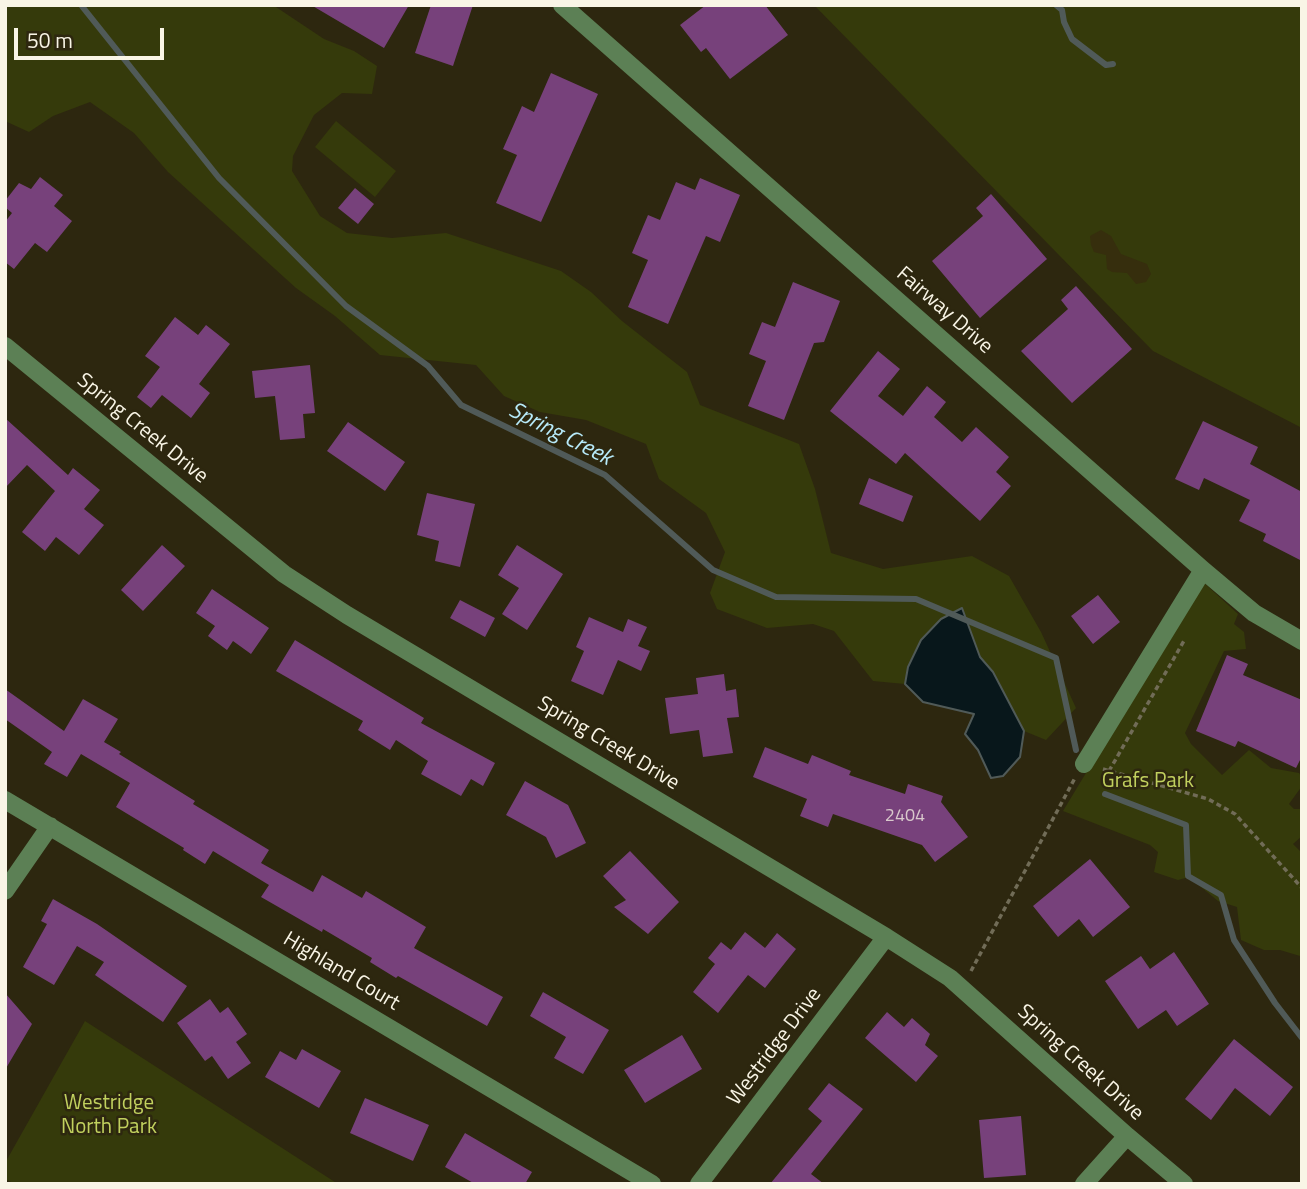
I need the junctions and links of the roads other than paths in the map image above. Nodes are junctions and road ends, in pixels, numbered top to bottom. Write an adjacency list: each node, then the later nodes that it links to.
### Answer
1 (562, 5): 3 (street, Fairway Drive)
2 (9, 356): 9 (street, Spring Creek Drive)
3 (1203, 570): 4 (street, Fairway Drive); 5 (street)
4 (1302, 641)
5 (1084, 764)
6 (5, 800): 7 (street, Highland Court)
7 (50, 826): 8 (street); 11 (street, Highland Court)
8 (5, 891)
9 (886, 937): 10 (street, Spring Creek Drive); 12 (street, Westridge Drive)
10 (1127, 1136): 13 (street); 14 (street, Spring Creek Drive)
11 (652, 1184)
12 (699, 1184)
13 (1084, 1184)
14 (1184, 1184)

